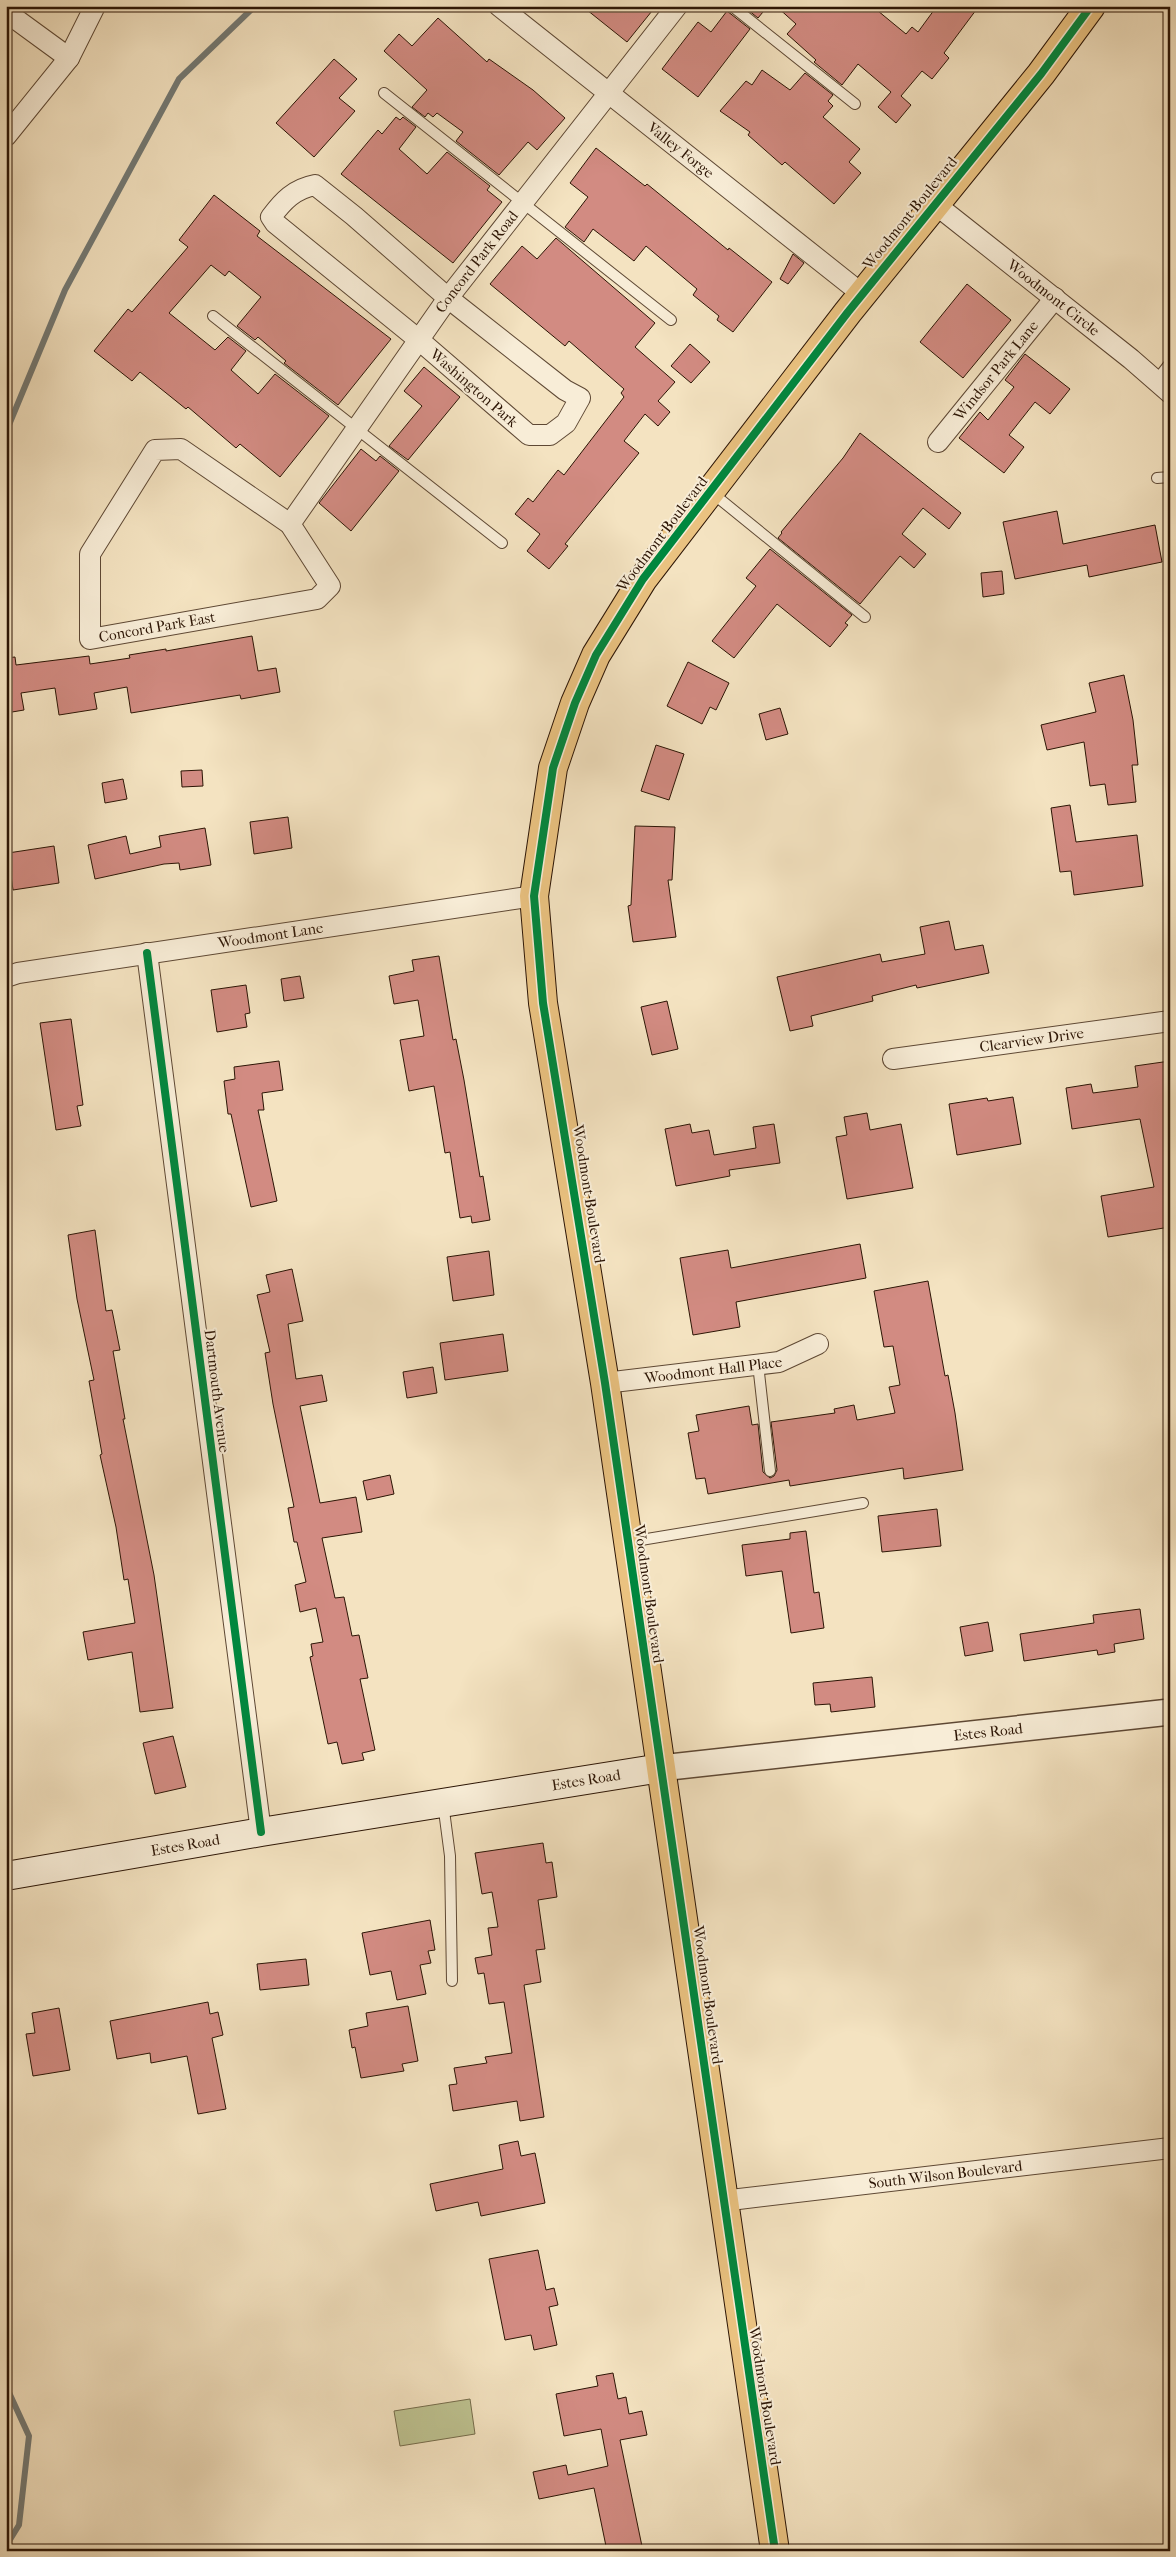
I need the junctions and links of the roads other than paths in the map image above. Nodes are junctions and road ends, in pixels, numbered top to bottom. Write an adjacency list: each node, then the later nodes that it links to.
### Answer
1 (96, 6): 7 (street)
2 (500, 6): 9 (street, Valley Forge)
3 (677, 6): 9 (street, Concord Park Road)
4 (732, 6): 10 (lane)
5 (1091, 6): 13 (main road, Woodmont Boulevard)
6 (6, 12): 7 (street)
7 (68, 58): 11 (street)
8 (384, 93): 12 (lane)
9 (610, 93): 12 (street, Concord Park Road); 14 (street, Valley Forge)
10 (855, 104)
11 (6, 136)
12 (524, 202): 15 (street, Concord Park Road); 18 (lane)
13 (935, 204): 14 (main road, Woodmont Boulevard); 16 (street, Woodmont Circle)
14 (862, 294): 26 (main road, Woodmont Boulevard)
15 (448, 298): 19 (street, Concord Park Road); 19 (street, Washington Park); 19 (street, Washington Park)
16 (1055, 298): 21 (street, Woodmont Circle); 23 (street, Windsor Park Lane)
17 (213, 316): 22 (lane)
18 (671, 320)
19 (419, 340): 22 (street, Concord Park Road)
20 (1170, 363): 21 (lane)
21 (1163, 387)
22 (356, 430): 28 (street, Concord Park Road); 30 (lane)
23 (938, 442)
24 (1170, 477): 25 (lane)
25 (1157, 478)
26 (711, 491): 31 (lane); 32 (main road, Woodmont Boulevard)
27 (1170, 518): 29 (lane)
28 (290, 524): 28 (street, Concord Park East)
29 (1170, 536)
30 (502, 543)
31 (865, 617)
32 (534, 896): 33 (street, Woodmont Lane); 39 (main road, Woodmont Boulevard)
33 (147, 953): 34 (street, Woodmont Lane); 46 (street, Dartmouth Avenue)
34 (6, 977)
35 (1170, 1021): 36 (street, Clearview Drive)
36 (893, 1059)
37 (818, 1344): 38 (street, Woodmont Hall Place)
38 (758, 1364): 39 (street, Woodmont Hall Place); 40 (lane)
39 (605, 1383): 42 (main road, Woodmont Boulevard)
40 (770, 1471)
41 (863, 1503): 42 (lane)
42 (628, 1542): 44 (main road, Woodmont Boulevard)
43 (1170, 1712): 44 (street, Estes Road)
44 (661, 1768): 45 (main road, Estes Road); 50 (main road, Woodmont Boulevard)
45 (443, 1802): 46 (main road, Estes Road); 48 (lane)
46 (261, 1832): 47 (main road, Estes Road)
47 (6, 1876)
48 (452, 1981)
49 (1170, 2148): 50 (street, South Wilson Boulevard)
50 (722, 2202): 51 (main road, Woodmont Boulevard)
51 (775, 2551)

